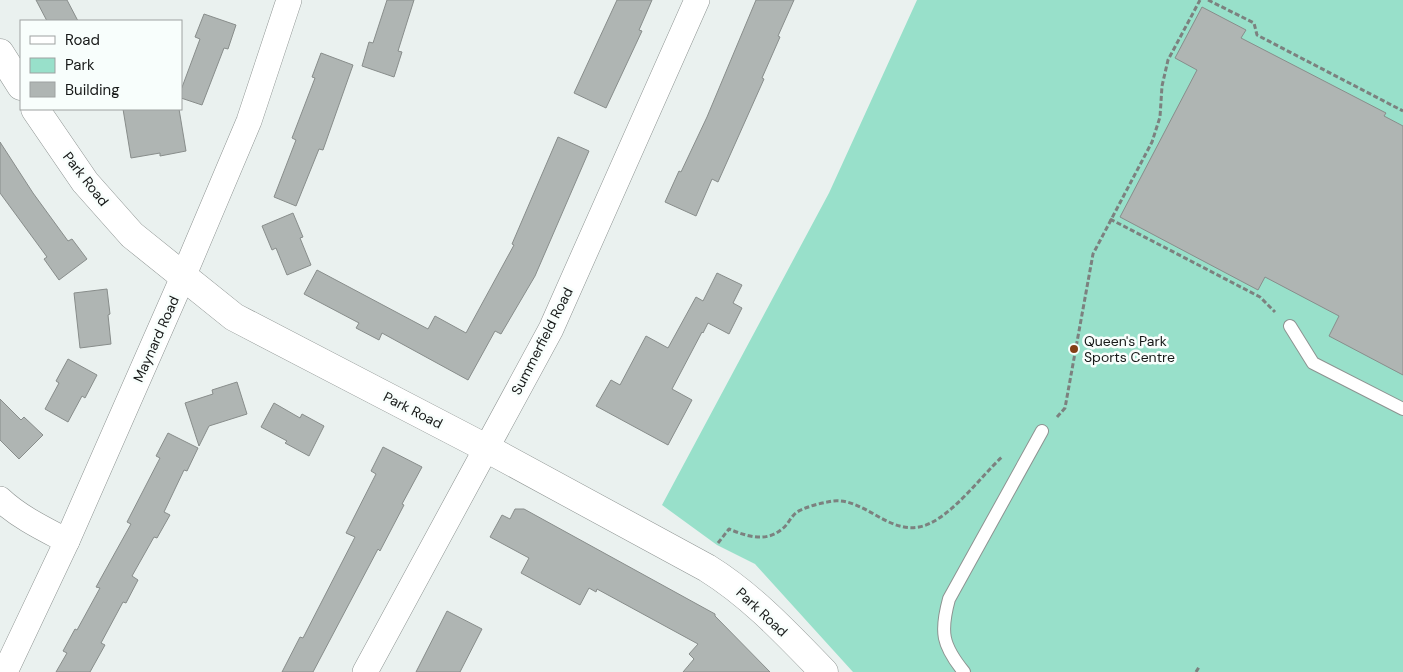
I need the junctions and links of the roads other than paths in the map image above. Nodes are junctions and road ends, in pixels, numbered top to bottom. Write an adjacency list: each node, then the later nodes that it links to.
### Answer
1 (289, 0): 6 (street, Maynard Road)
2 (697, 0): 10 (street, Summerfield Road)
3 (0, 53): 4 (street)
4 (20, 84)
5 (36, 110): 6 (street, Park Road)
6 (183, 277): 10 (street, Park Road); 12 (street, Maynard Road)
7 (1290, 326): 8 (lane)
8 (1403, 409)
9 (1042, 431): 16 (lane)
10 (486, 448): 14 (street, Summerfield Road); 15 (street, Park Road)
11 (0, 498): 12 (street)
12 (67, 541): 13 (street, Maynard Road)
13 (5, 672)
14 (366, 672)
15 (824, 672)
16 (964, 672)

